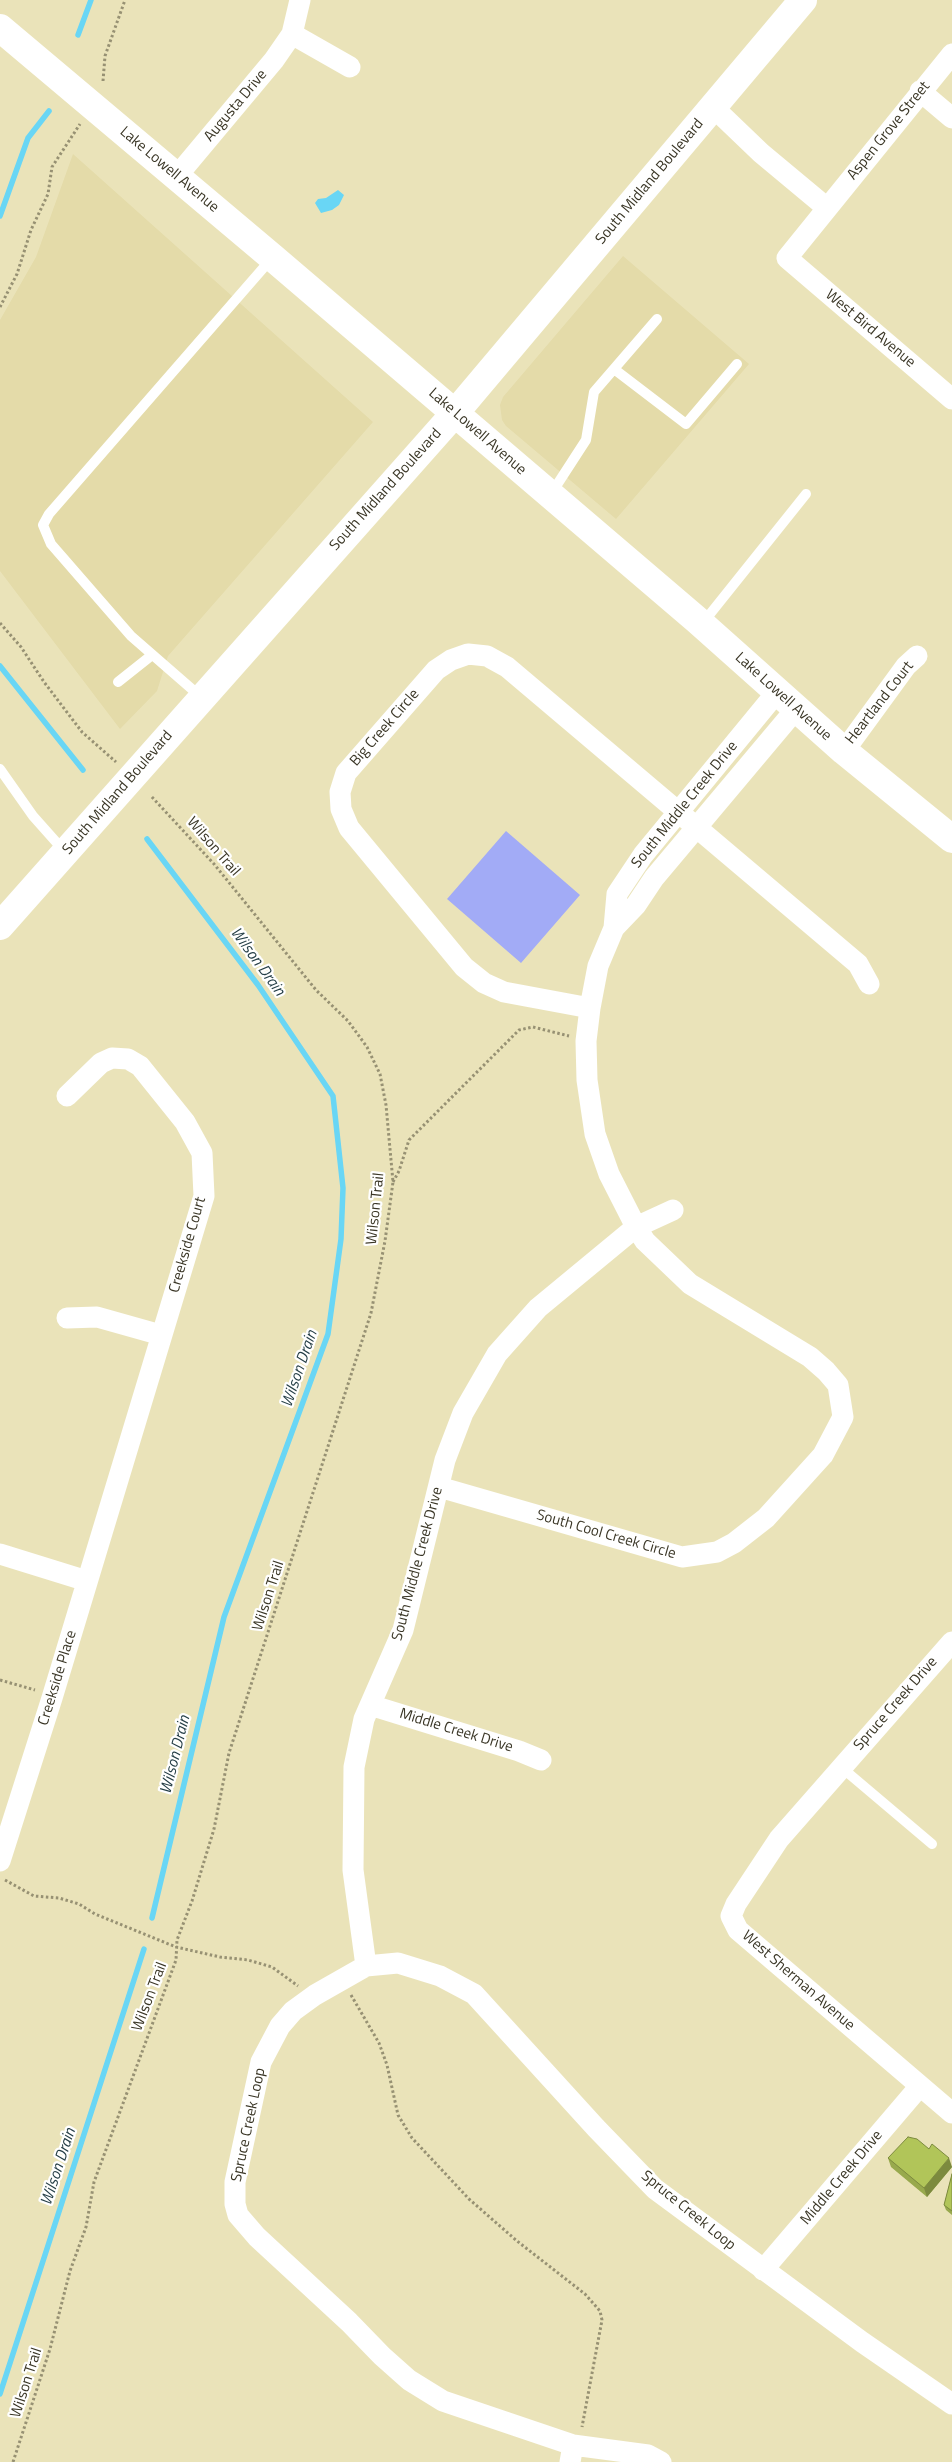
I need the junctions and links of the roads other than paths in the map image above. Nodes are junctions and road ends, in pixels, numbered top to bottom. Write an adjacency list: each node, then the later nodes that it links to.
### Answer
1 (300, 0): 4 (street, Augusta Drive)
2 (803, 0): 8 (main road, South Midland Boulevard)
3 (0, 28): 10 (main road, Lake Lowell Avenue)
4 (292, 34): 6 (street); 10 (street, Augusta Drive)
5 (952, 54): 7 (street, Aspen Grove Street)
6 (350, 67)
7 (920, 91): 9 (street); 11 (street, Aspen Grove Street)
8 (713, 107): 11 (street); 18 (main road, South Midland Boulevard)
9 (952, 118)
10 (177, 176): 12 (main road, Lake Lowell Avenue)
11 (827, 208): 13 (street, Aspen Grove Street)
12 (272, 257): 18 (main road, Lake Lowell Avenue); 22 (lane)
13 (787, 258): 17 (street, West Bird Avenue)
14 (657, 319): 16 (lane)
15 (737, 364): 16 (lane)
16 (614, 369): 20 (lane)
17 (952, 399)
18 (455, 413): 20 (main road, Lake Lowell Avenue); 25 (main road, South Midland Boulevard)
19 (806, 494): 21 (lane)
20 (550, 495): 21 (main road, Lake Lowell Avenue)
21 (702, 624): 26 (main road, Lake Lowell Avenue)
22 (152, 655): 24 (lane); 25 (lane)
23 (916, 656): 27 (street, Heartland Court)
24 (118, 682)
25 (201, 698): 32 (main road, South Midland Boulevard)
26 (786, 701): 27 (main road, Lake Lowell Avenue); 29 (street, South Middle Creek Drive); 30 (street, South Middle Creek Drive)
27 (844, 751): 31 (main road, Lake Lowell Avenue)
28 (0, 769): 32 (lane)
29 (678, 813): 30 (street, Big Creek Circle); 34 (street, South Middle Creek Drive); 36 (street, Big Creek Circle)
30 (695, 828): 34 (street, South Middle Creek Drive); 35 (street, South Middle Creek Drive)
31 (952, 839)
32 (66, 853): 33 (main road, South Midland Boulevard)
33 (0, 926)
34 (614, 928): 36 (street, South Middle Creek Drive)
35 (869, 984)
36 (590, 1008): 39 (street, South Middle Creek Drive)
37 (67, 1096): 41 (street, Creekside Court)
38 (673, 1210): 39 (street, South Middle Creek Drive)
39 (636, 1227): 42 (street, South Middle Creek Drive); 42 (street, South Cool Creek Circle)
40 (67, 1318): 41 (street)
41 (161, 1335): 43 (street, Creekside Court)
42 (439, 1487): 47 (street, South Middle Creek Drive)
43 (113, 1495): 45 (street, Creekside Place)
44 (0, 1554): 45 (street)
45 (87, 1581): 51 (street, Creekside Place)
46 (952, 1642): 49 (street, Spruce Creek Drive)
47 (370, 1705): 48 (street, Middle Creek Drive); 52 (street, South Middle Creek Drive)
48 (541, 1760)
49 (841, 1767): 50 (lane); 53 (street, West Sherman Avenue)
50 (932, 1844)
51 (0, 1861)
52 (366, 1966): 55 (street, Spruce Creek Loop); 57 (street, Spruce Creek Loop)
53 (920, 2086): 54 (street); 55 (street, Middle Creek Drive)
54 (952, 2113)
55 (764, 2270): 56 (street, Spruce Creek Loop)
56 (952, 2404)
57 (574, 2451): 58 (street, Spruce Creek Loop)
58 (661, 2462)

